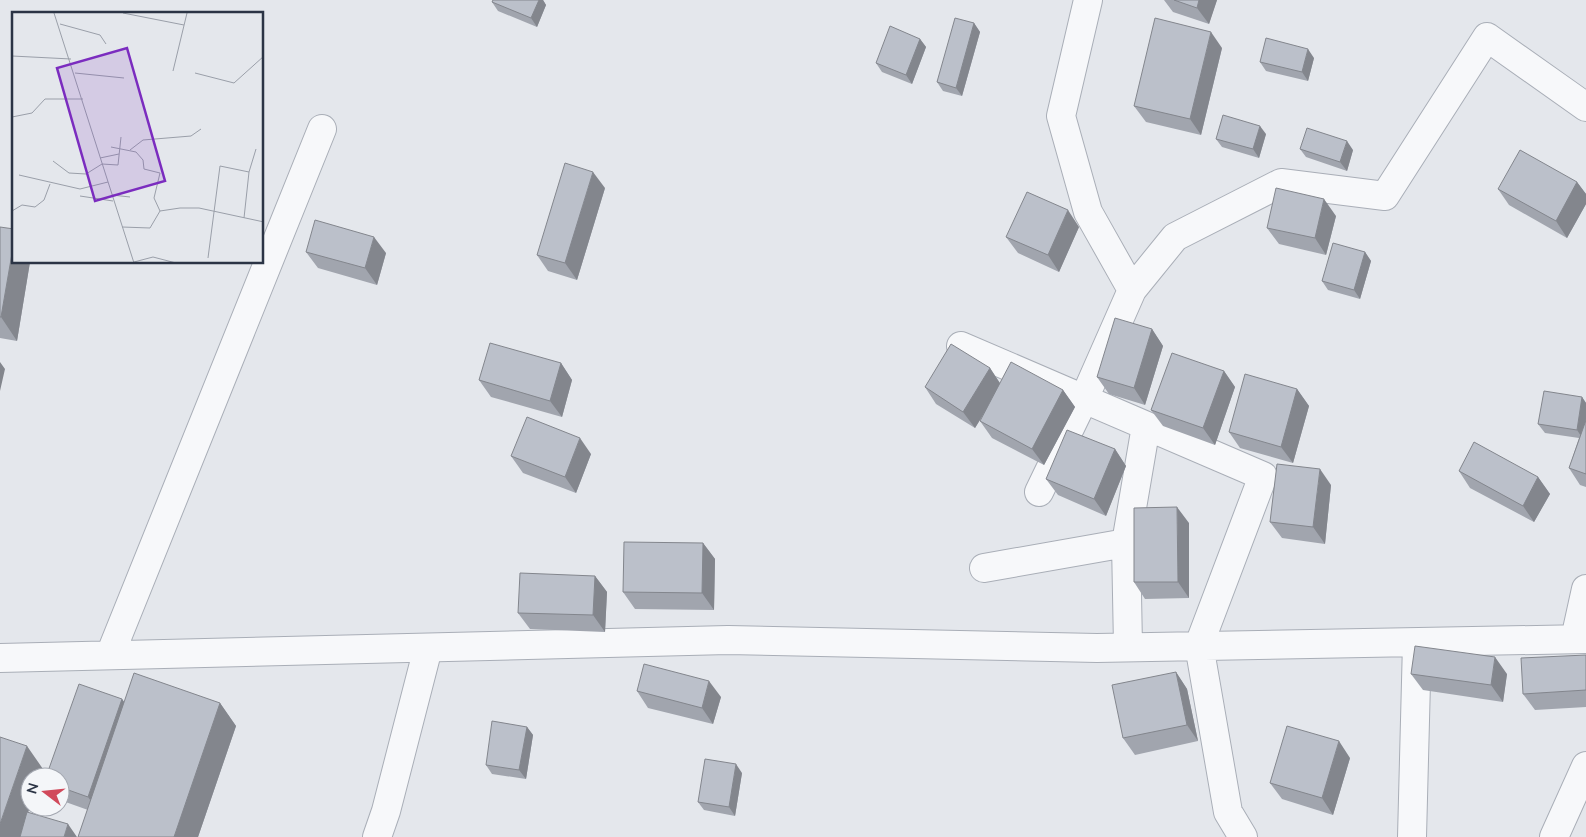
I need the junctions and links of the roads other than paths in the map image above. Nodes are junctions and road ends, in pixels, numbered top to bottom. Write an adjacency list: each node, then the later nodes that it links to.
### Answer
1 (1088, 0): 4 (street)
2 (1586, 107): 4 (street)
3 (322, 129): 17 (street)
4 (1132, 290): 6 (street)
5 (961, 346): 6 (street)
6 (1084, 399): 7 (street); 8 (street)
7 (1146, 426): 9 (street); 14 (street)
8 (1039, 492)
9 (1126, 543): 10 (street); 15 (street)
10 (984, 568)
11 (1586, 589): 12 (street)
12 (1581, 639): 13 (street)
13 (1417, 641): 14 (street); 22 (street)
14 (1199, 645): 15 (street); 21 (street)
15 (1128, 646): 16 (street)
16 (428, 648): 17 (street); 20 (street)
17 (110, 655): 18 (street)
18 (0, 658)
19 (1586, 766): 23 (street)
20 (377, 837)
21 (1243, 837)
22 (1412, 837)
23 (1554, 837)

